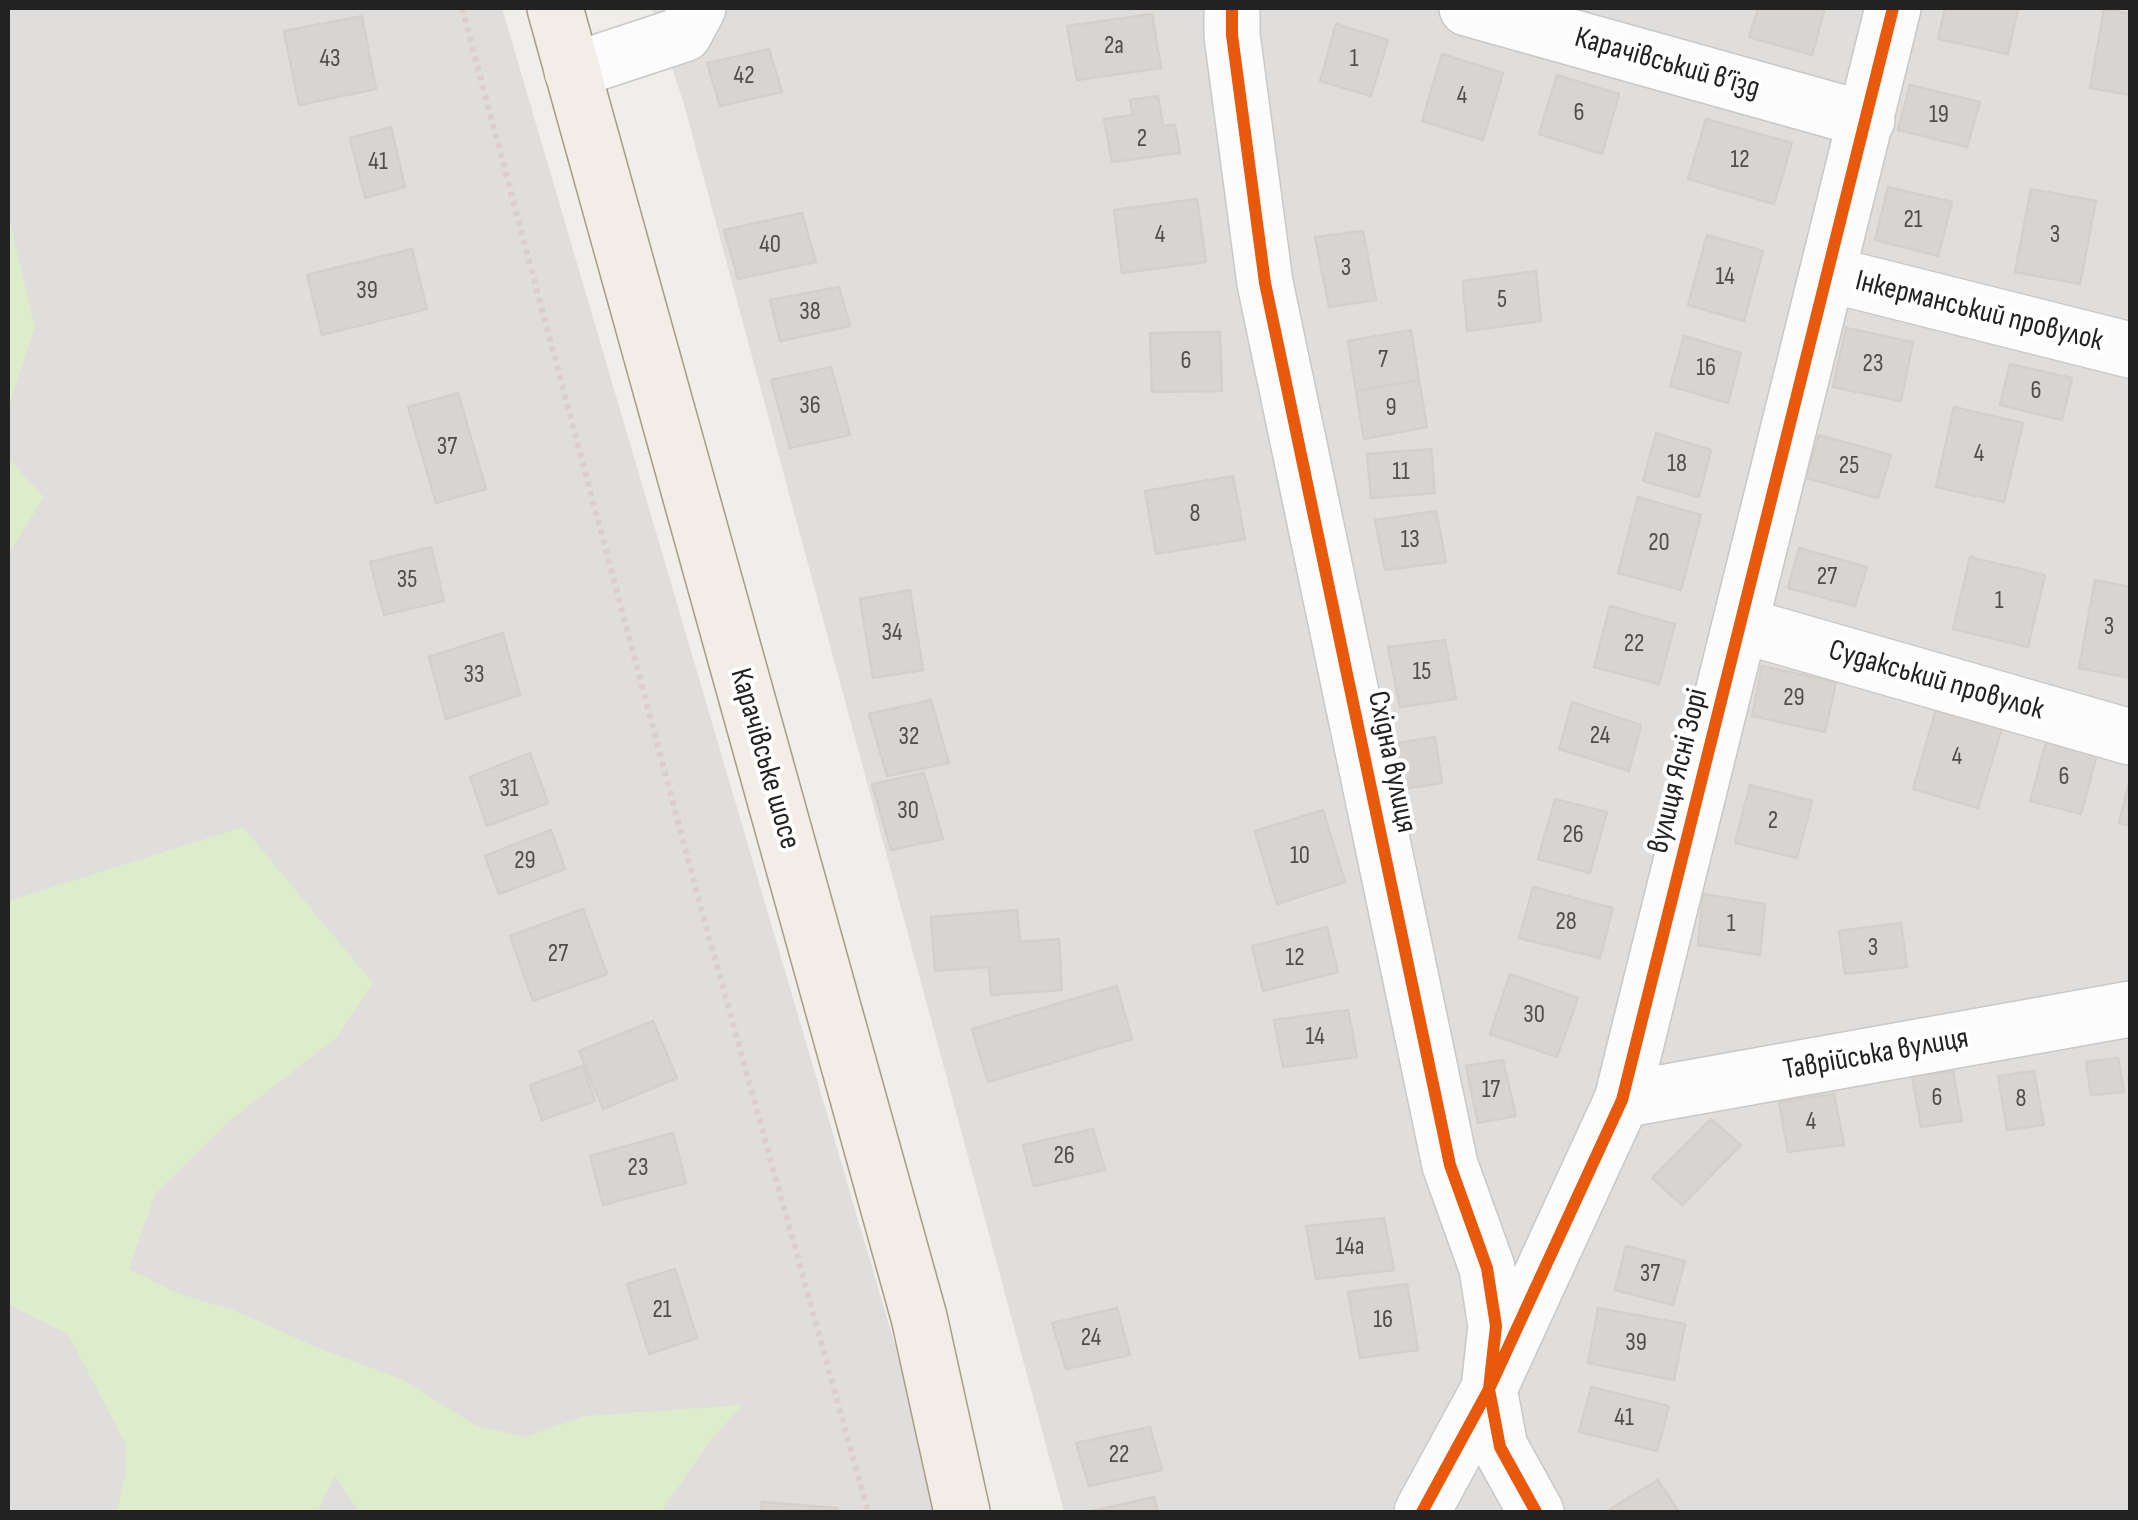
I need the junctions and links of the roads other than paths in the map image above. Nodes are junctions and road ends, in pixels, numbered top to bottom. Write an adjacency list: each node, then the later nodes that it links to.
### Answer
1 (555, 8): 6 (main road, Карачівське шосе)
2 (698, 8): 6 (street)
3 (1232, 8): 14 (street, Східна вулиця)
4 (1468, 8): 7 (street, Карачівський в’їзд)
5 (1892, 8): 7 (street, вулиця Ясні Зорі)
6 (572, 71): 15 (main road, Карачівське шосе)
7 (1867, 120): 8 (street, вулиця Ясні Зорі)
8 (1828, 274): 9 (street, Інкерманський провулок); 10 (street, вулиця Ясні Зорі)
9 (2130, 350)
10 (1741, 625): 11 (street, Судакський провулок); 13 (street, вулиця Ясні Зорі)
11 (2130, 737)
12 (2130, 1009): 13 (street, Таврійська вулиця)
13 (1622, 1100): 14 (street, вулиця Ясні Зорі)
14 (1489, 1389): 16 (street, вулиця Ясні Зорі); 17 (street, Східна вулиця)
15 (962, 1512)
16 (1422, 1512)
17 (1536, 1512)

